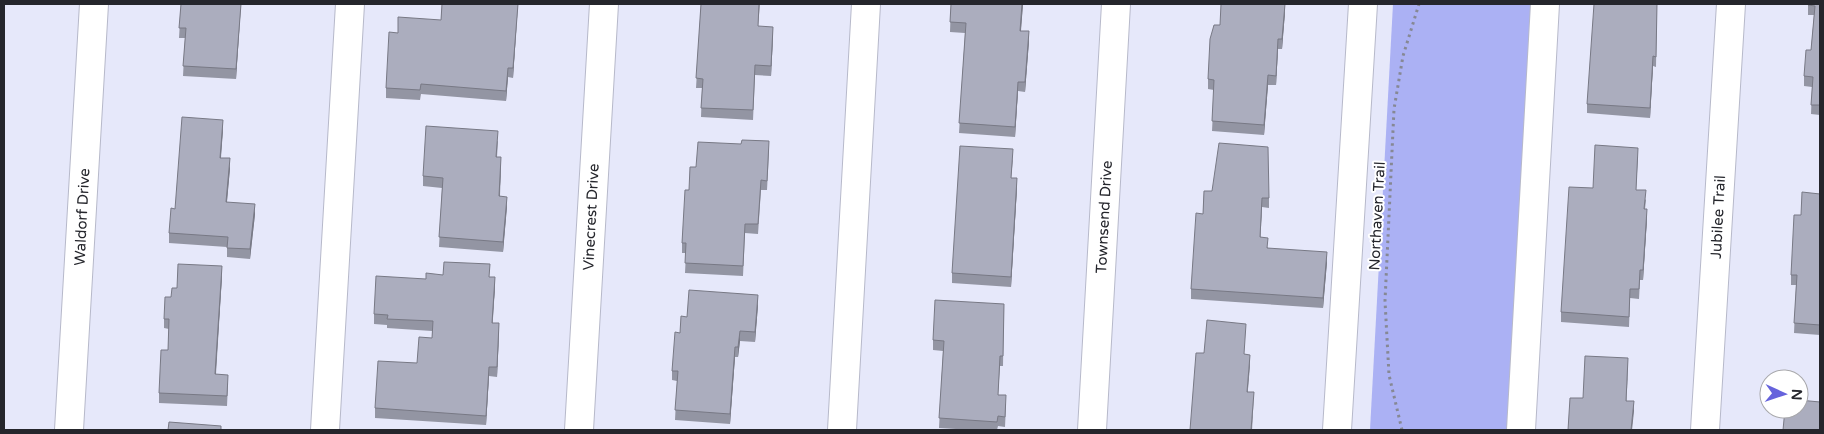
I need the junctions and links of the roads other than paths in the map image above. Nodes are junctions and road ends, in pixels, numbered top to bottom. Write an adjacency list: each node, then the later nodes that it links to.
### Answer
1 (94, 4): 9 (street, Waldorf Drive)
2 (350, 4): 10 (street)
3 (604, 4): 11 (street, Vinecrest Drive)
4 (866, 4): 12 (street)
5 (1116, 4): 13 (street, Townsend Drive)
6 (1363, 4): 14 (street)
7 (1545, 4): 15 (street)
8 (1731, 4): 16 (street, Jubilee Trail)
9 (69, 430)
10 (325, 430)
11 (579, 430)
12 (842, 430)
13 (1092, 430)
14 (1338, 430)
15 (1521, 430)
16 (1705, 430)

